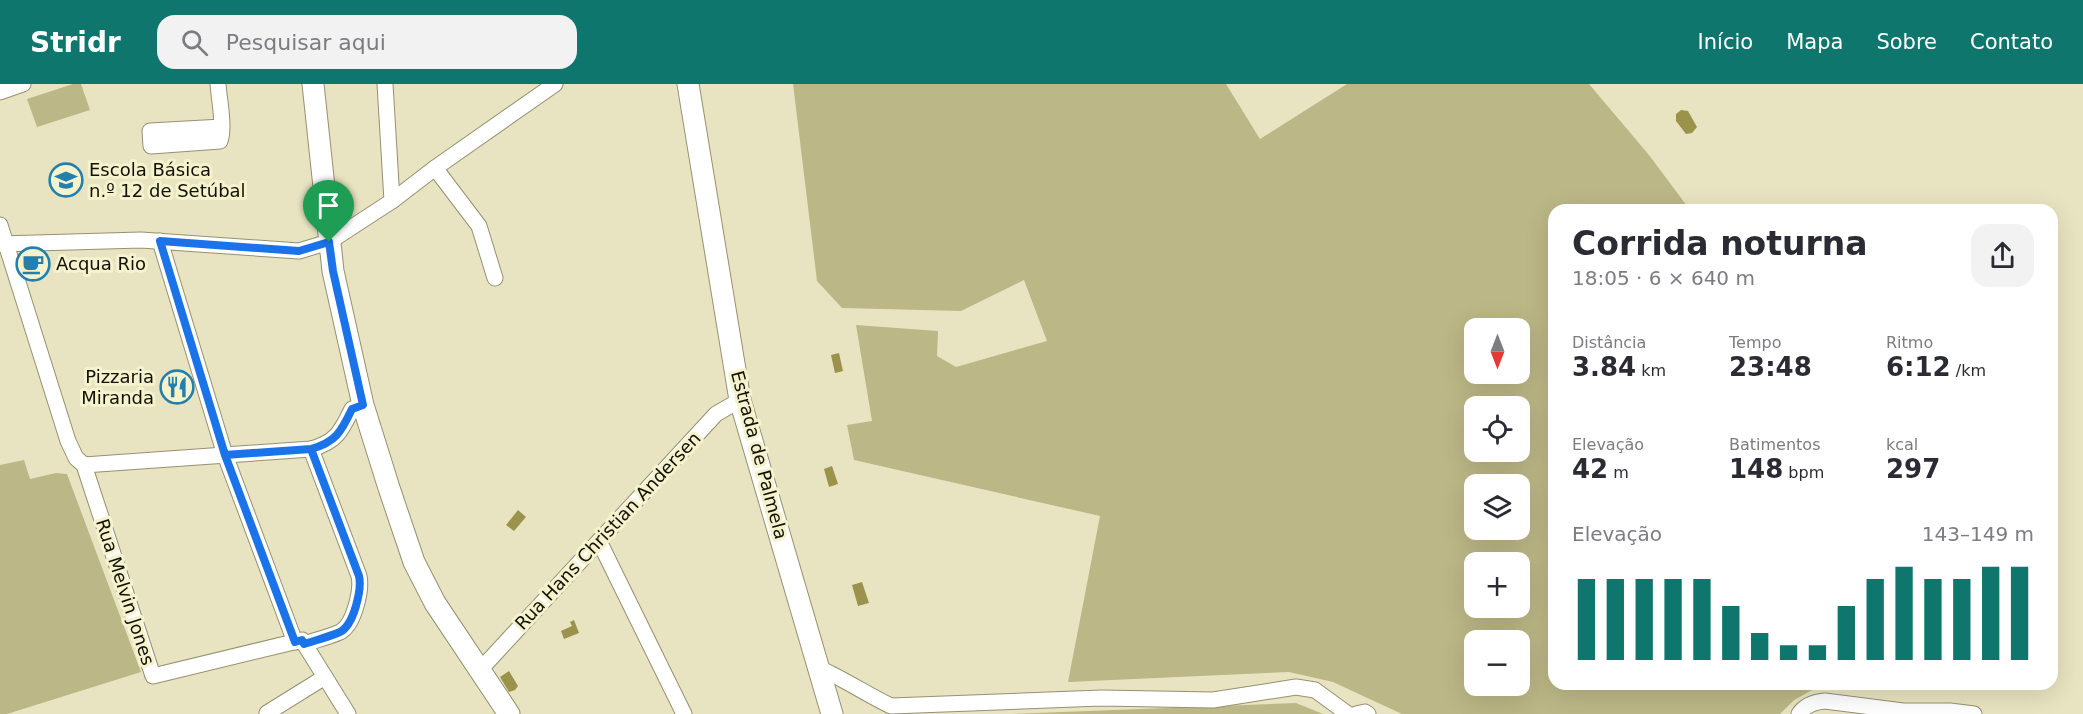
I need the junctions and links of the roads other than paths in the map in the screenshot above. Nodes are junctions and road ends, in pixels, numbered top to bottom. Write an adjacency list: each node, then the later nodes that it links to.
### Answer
1 (23, 84): 7 (street)
2 (218, 84): 8 (street)
3 (313, 84): 13 (street)
4 (385, 84): 10 (street)
5 (555, 84): 9 (street)
6 (688, 84): 16 (street, Estrada de Palmela)
7 (0, 92)
8 (222, 127)
9 (435, 168): 10 (street); 15 (street)
10 (392, 201): 13 (street)
11 (0, 225): 14 (street)
12 (160, 241): 13 (street); 14 (street); 19 (street)
13 (329, 242): 17 (street)
14 (3, 244): 20 (street)
15 (495, 278)
16 (740, 400): 21 (street, Rua Hans Christian Andersen); 23 (street, Estrada de Palmela)
17 (363, 405): 18 (street); 24 (street)
18 (311, 449): 19 (street); 22 (street)
19 (225, 455): 20 (street); 22 (street)
20 (84, 465): 22 (street, Rua Melvin Jones)
21 (599, 541): 24 (street, Rua Hans Christian Andersen); 29 (street)
22 (301, 642): 25 (street)
23 (819, 668): 30 (street, Estrada de Palmela); 31 (street)
24 (480, 669): 28 (street)
25 (325, 677): 26 (street); 27 (street)
26 (267, 713)
27 (348, 714)
28 (510, 714)
29 (684, 714)
30 (832, 714)
31 (1348, 714)
32 (1356, 714): 33 (street)
33 (1368, 714)
34 (1799, 714): 35 (street)
35 (1974, 714)

